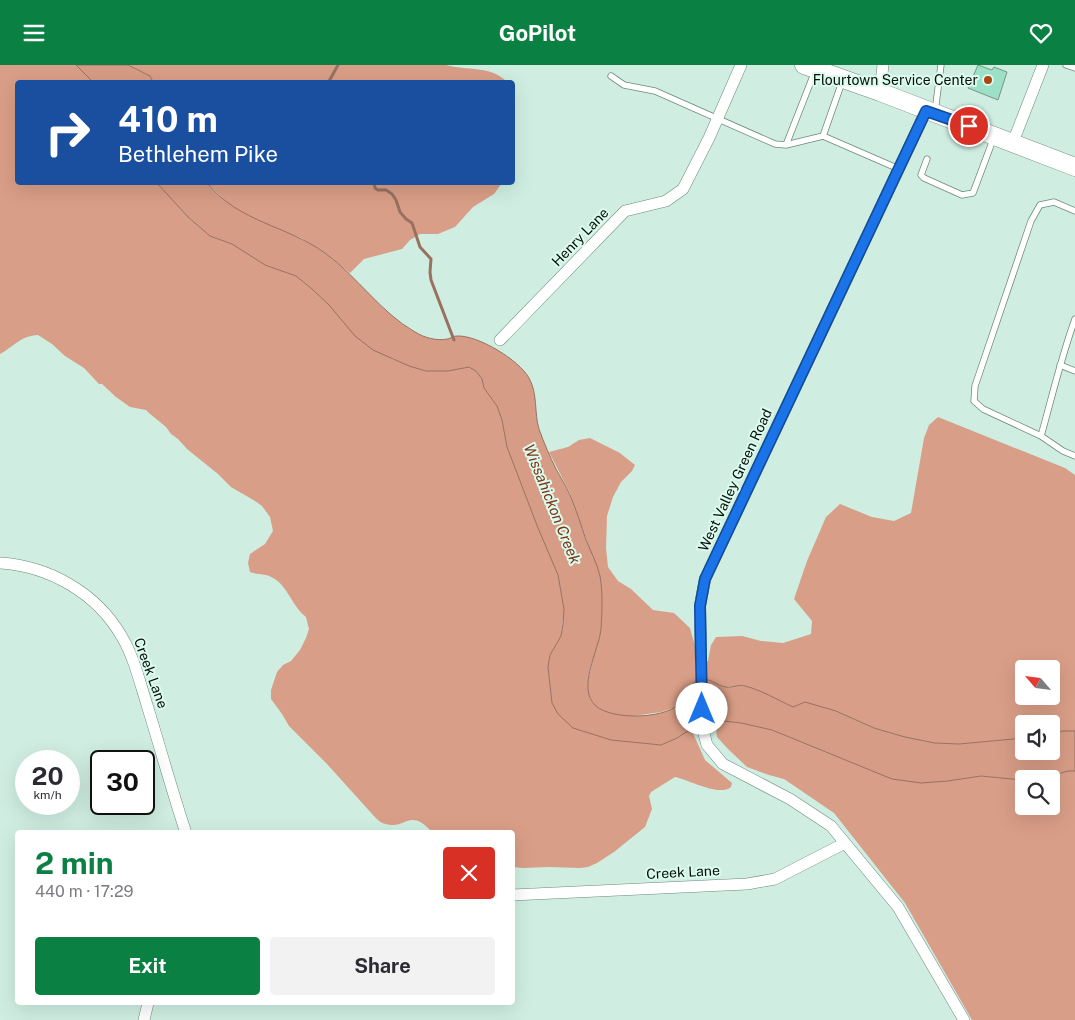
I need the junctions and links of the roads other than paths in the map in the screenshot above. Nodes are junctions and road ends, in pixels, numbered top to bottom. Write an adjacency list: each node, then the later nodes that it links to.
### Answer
1 (741, 65): 12 (street, Henry Lane)
2 (883, 65): 10 (street)
3 (942, 65): 11 (lane)
4 (1043, 65): 15 (street)
5 (1066, 65): 7 (lane)
6 (810, 67): 9 (main road); 16 (lane)
7 (1075, 68)
8 (611, 77): 12 (lane)
9 (843, 79): 10 (main road); 14 (lane)
10 (880, 92): 11 (main road)
11 (931, 112): 13 (main road); 19 (street, West Valley Green Road)
12 (717, 118): 16 (lane); 22 (street, Henry Lane)
13 (995, 135): 15 (main road); 17 (lane)
14 (823, 136): 16 (lane); 19 (lane)
15 (1013, 142): 18 (main road)
16 (786, 145)
17 (927, 159)
18 (1075, 167)
19 (899, 169): 29 (street, West Valley Green Road)
20 (1075, 211): 25 (lane)
21 (1075, 319): 23 (lane)
22 (500, 340)
23 (1060, 365): 24 (lane); 25 (lane)
24 (1075, 371)
25 (1041, 436): 26 (lane)
26 (1075, 456)
27 (0, 563): 28 (street, Creek Lane)
28 (185, 830)
29 (846, 843): 30 (street, Creek Lane); 33 (street, West Valley Green Road)
30 (515, 895)
31 (148, 1005): 32 (street)
32 (144, 1020)
33 (964, 1020)

